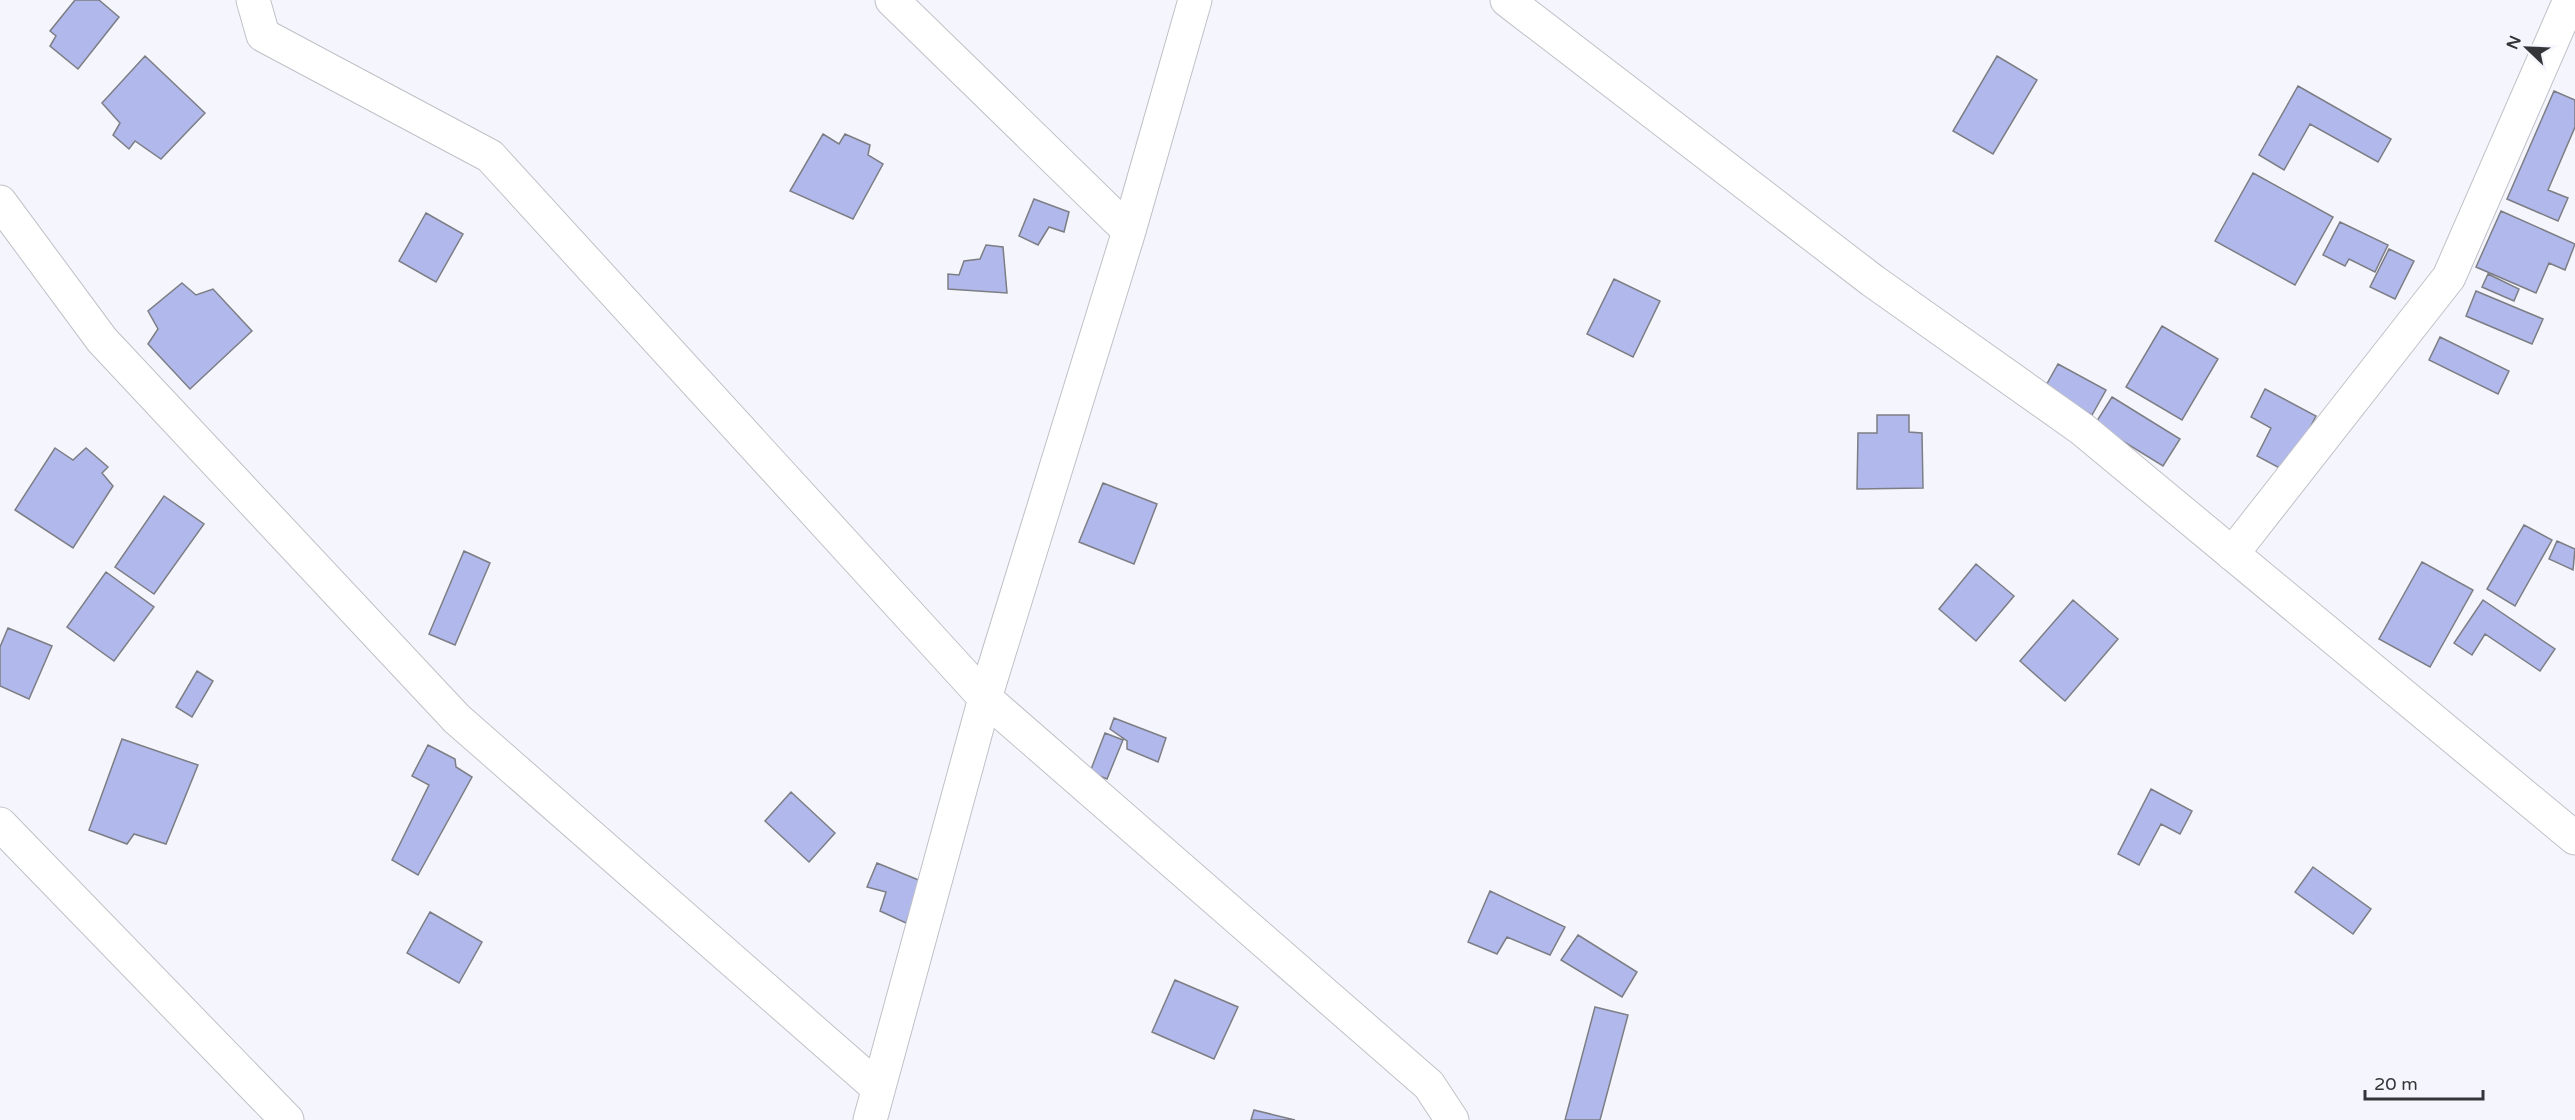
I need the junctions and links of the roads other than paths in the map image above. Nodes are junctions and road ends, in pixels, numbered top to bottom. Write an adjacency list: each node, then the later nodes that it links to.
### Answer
1 (253, 0): 9 (street)
2 (892, 0): 7 (street)
3 (1195, 0): 7 (street)
4 (1507, 0): 8 (street)
5 (2570, 0): 8 (street)
6 (0, 202): 12 (street)
7 (1129, 231): 9 (street)
8 (2232, 554): 11 (street)
9 (986, 698): 12 (street); 15 (street)
10 (0, 824): 13 (street)
11 (2575, 838)
12 (878, 1087): 14 (street)
13 (288, 1120)
14 (870, 1120)
15 (1452, 1120)

